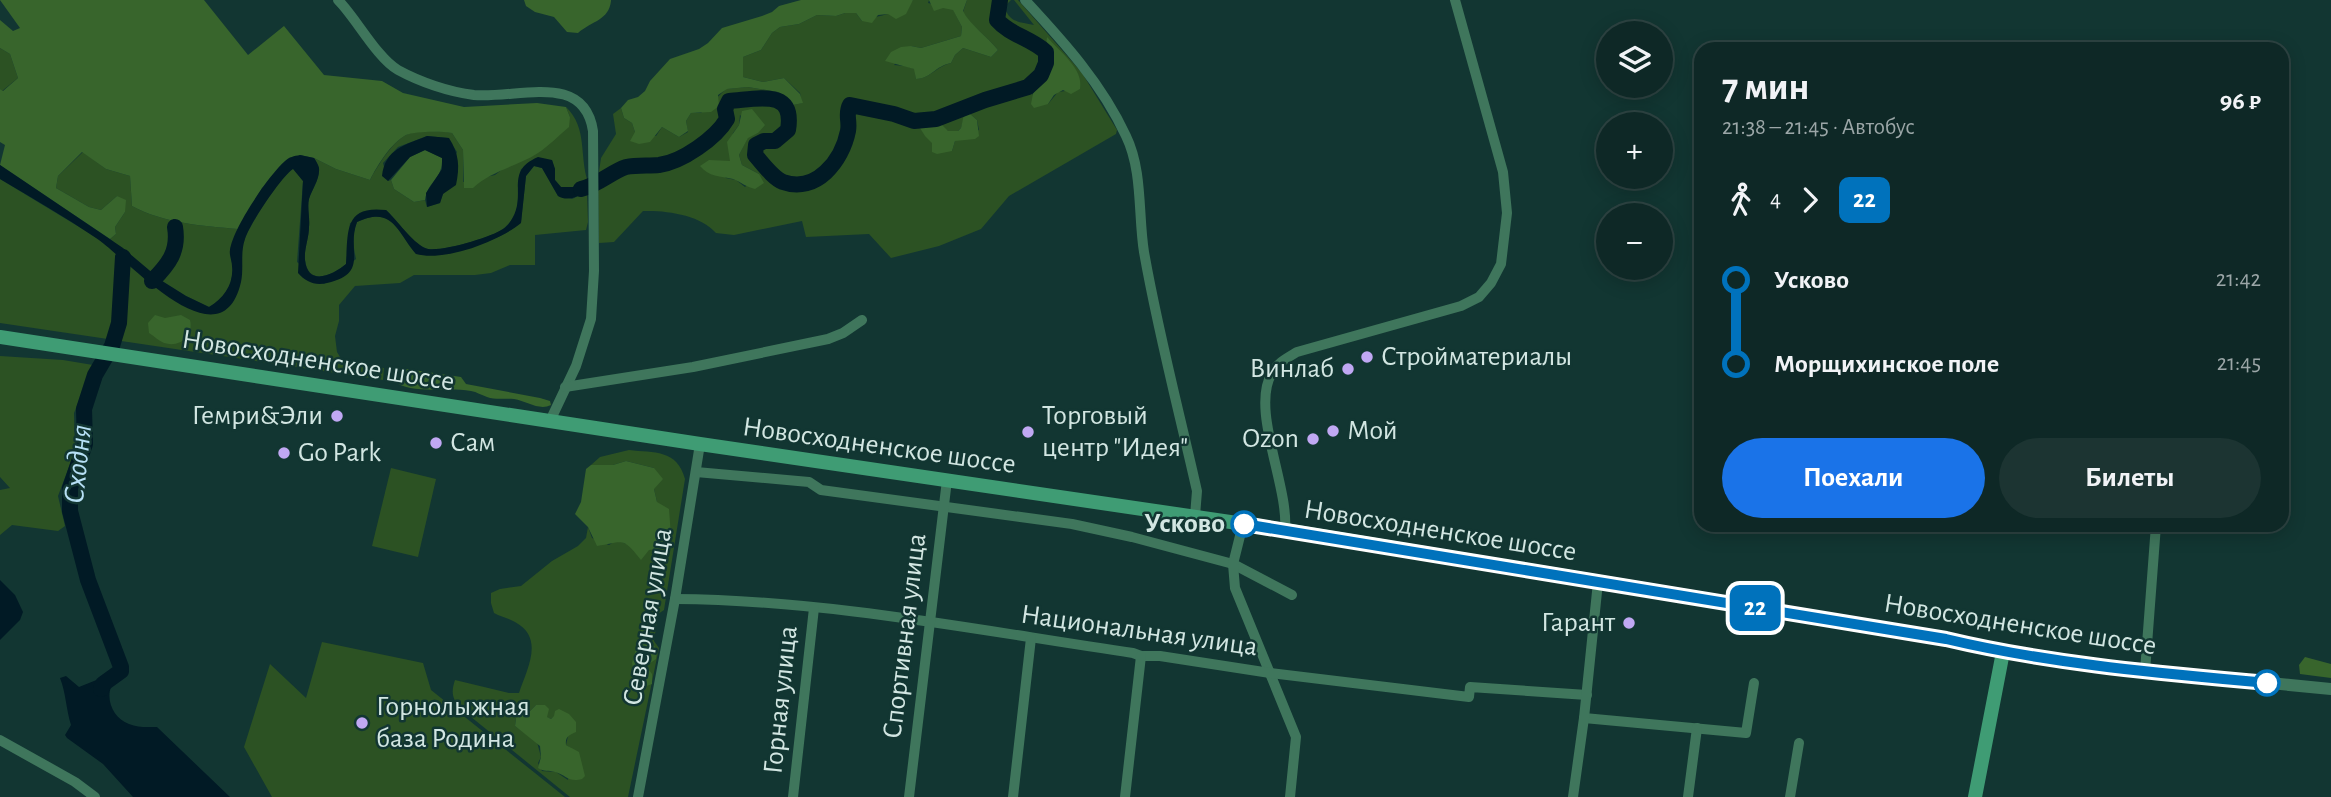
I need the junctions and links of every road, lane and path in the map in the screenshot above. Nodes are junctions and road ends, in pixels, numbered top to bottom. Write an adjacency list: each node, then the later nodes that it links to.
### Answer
1 (338, 0): 6 (street)
2 (1026, 0): 12 (street)
3 (1455, 0): 14 (street)
4 (862, 320): 6 (street)
5 (0, 337): 7 (main road, Новосходненское шоссе)
6 (565, 387): 7 (street)
7 (550, 421): 8 (main road, Новосходненское шоссе)
8 (700, 444): 9 (street, Северная улица); 10 (main road, Новосходненское шоссе)
9 (696, 472): 11 (street); 19 (street, Северная улица)
10 (947, 480): 11 (street, Спортивная улица); 12 (main road, Новосходненское шоссе)
11 (943, 507): 16 (street); 21 (street, Спортивная улица)
12 (1195, 516): 13 (main road, Новосходненское шоссе)
13 (1243, 524): 14 (main road, Новосходненское шоссе); 16 (street)
14 (1284, 530): 17 (main road, Новосходненское шоссе)
15 (2155, 532): 25 (street)
16 (1233, 564): 18 (street); 26 (street)
17 (1598, 582): 23 (main road, Новосходненское шоссе); 29 (street)
18 (1292, 595)
19 (675, 599): 20 (street, Национальная улица); 35 (street, Северная улица)
20 (814, 608): 21 (street, Национальная улица); 36 (street, Горная улица)
21 (928, 623): 22 (street, Национальная улица); 37 (street, Спортивная улица)
22 (1031, 638): 24 (street, Национальная улица); 38 (street)
23 (2003, 652): 25 (street, Новосходненское шоссе); 44 (main road)
24 (1141, 656): 26 (street, Национальная улица); 39 (street)
25 (2145, 671): 28 (street, Новосходненское шоссе)
26 (1270, 673): 29 (street, Национальная улица); 40 (street)
27 (1754, 683): 31 (street)
28 (2331, 689)
29 (1587, 695): 30 (street)
30 (1584, 718): 31 (street); 41 (street)
31 (1697, 728): 42 (street)
32 (0, 740): 34 (street)
33 (1799, 743): 43 (street)
34 (95, 797)
35 (638, 797)
36 (793, 797)
37 (909, 797)
38 (1013, 797)
39 (1125, 797)
40 (1290, 797)
41 (1573, 797)
42 (1688, 797)
43 (1790, 797)
44 (1975, 797)

